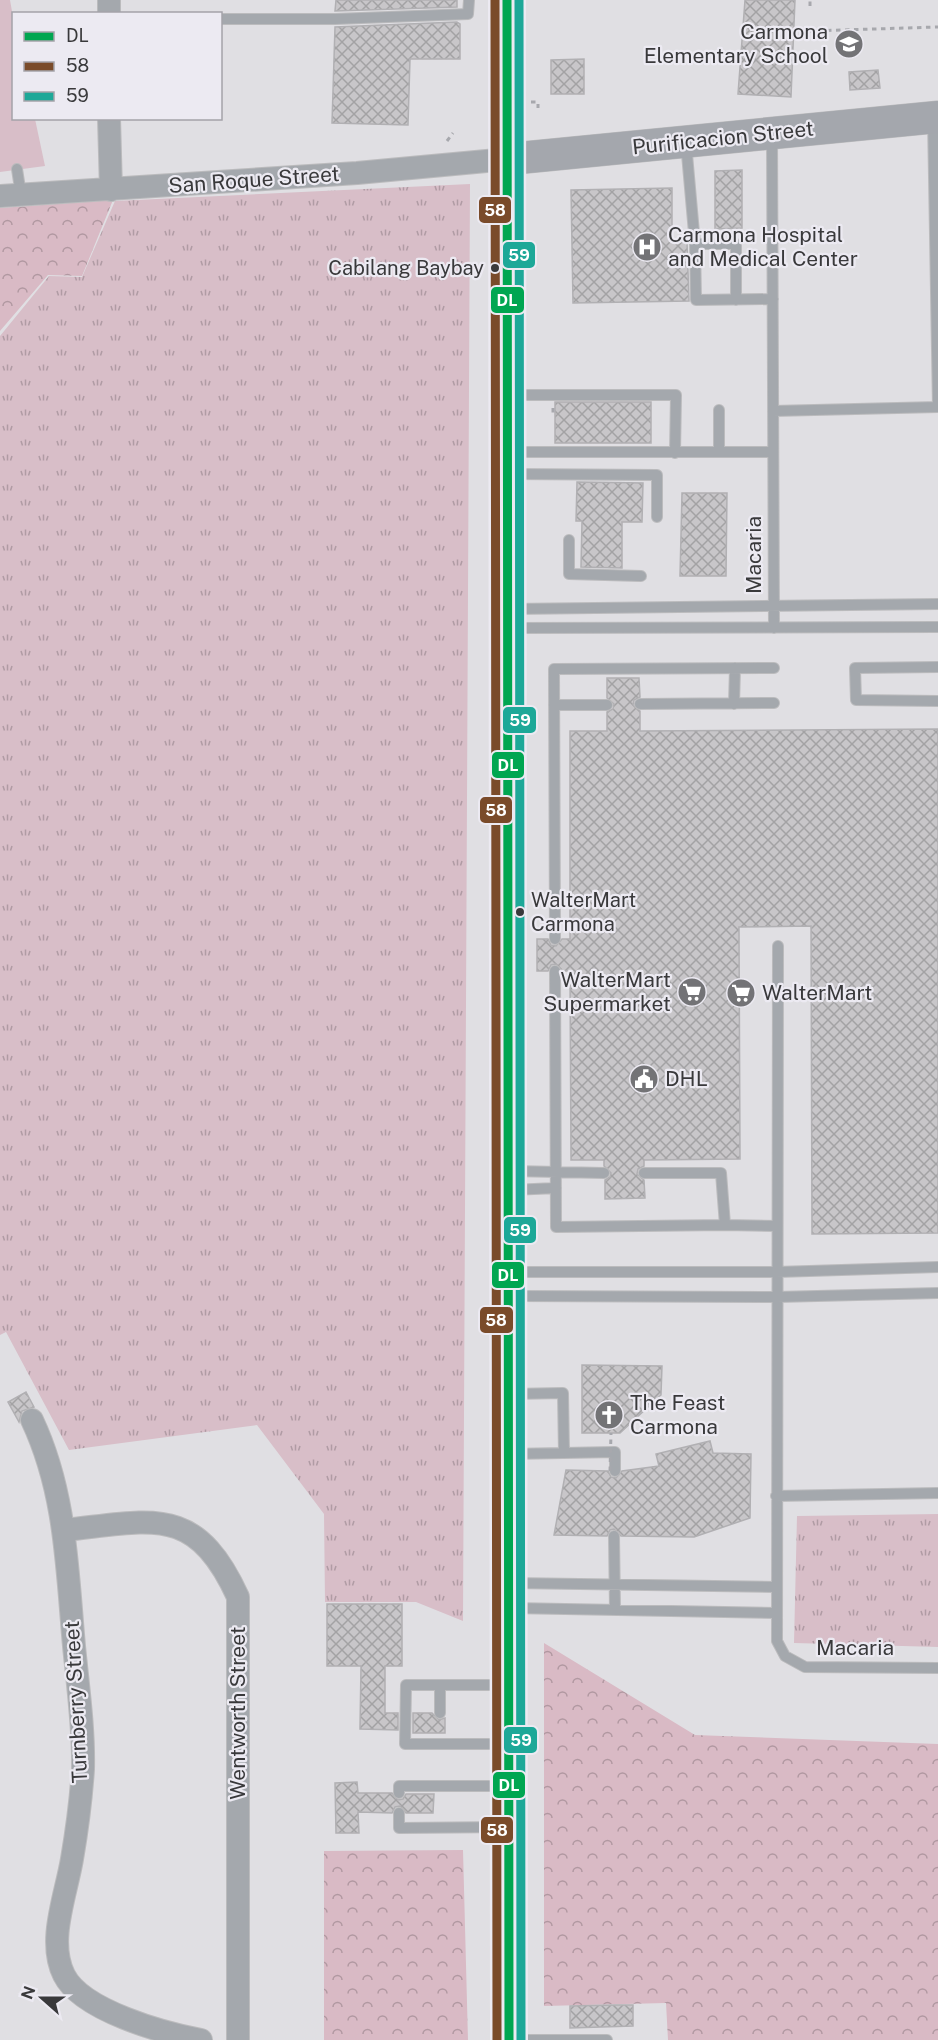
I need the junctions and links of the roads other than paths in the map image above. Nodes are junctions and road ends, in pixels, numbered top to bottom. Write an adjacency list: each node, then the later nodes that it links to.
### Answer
1 (469, 0): 3 (lane)
2 (507, 0): 8 (highway)
3 (222, 19)
4 (935, 117): 7 (street, Purificacion Street); 16 (lane)
5 (109, 120): 10 (street)
6 (686, 141): 7 (street, Purificacion Street); 8 (street, Purificacion Street); 12 (lane)
7 (772, 144): 13 (lane, Macaria)
8 (508, 159): 10 (street, San Roque Street); 15 (highway)
9 (17, 169): 11 (lane)
10 (111, 190): 11 (street, San Roque Street)
11 (10, 195)
12 (695, 244): 14 (lane); 14 (lane)
13 (773, 299): 14 (lane); 18 (lane, Macaria)
14 (736, 300)
15 (508, 395): 21 (lane); 22 (highway)
16 (938, 407): 18 (lane)
17 (719, 410): 19 (lane)
18 (773, 411): 20 (lane, Macaria)
19 (719, 452): 20 (lane); 21 (lane)
20 (773, 452): 27 (lane, Macaria)
21 (675, 453): 22 (lane)
22 (508, 463): 23 (lane); 28 (highway)
23 (657, 517)
24 (569, 540): 25 (lane)
25 (641, 576)
26 (938, 604): 27 (lane, Macaria)
27 (774, 606): 28 (lane); 29 (lane)
28 (508, 618): 29 (lane); 46 (highway)
29 (774, 627): 30 (lane)
30 (938, 627)
31 (938, 667): 34 (lane)
32 (735, 668): 33 (lane); 37 (lane); 38 (lane)
33 (774, 668)
34 (938, 701)
35 (774, 703): 37 (lane)
36 (640, 704): 37 (lane)
37 (734, 704)
38 (554, 705): 39 (lane); 40 (lane)
39 (607, 705)
40 (555, 939)
41 (778, 946): 49 (lane)
42 (555, 971): 43 (lane)
43 (556, 1172): 44 (lane); 46 (lane); 47 (lane)
44 (604, 1173)
45 (644, 1173): 48 (lane)
46 (509, 1180): 47 (lane); 52 (highway)
47 (556, 1188): 48 (lane)
48 (724, 1225): 49 (lane)
49 (777, 1226): 51 (lane)
50 (938, 1267): 51 (lane)
51 (777, 1272): 52 (lane); 54 (lane)
52 (508, 1284): 54 (lane); 55 (highway)
53 (938, 1293): 54 (lane)
54 (777, 1297): 61 (lane)
55 (508, 1394): 57 (lane); 58 (highway)
56 (32, 1420): 62 (street, Turnberry Street)
57 (564, 1453): 58 (lane); 59 (lane)
58 (508, 1454): 66 (highway)
59 (612, 1471)
60 (938, 1493): 61 (lane)
61 (776, 1496): 65 (lane)
62 (64, 1530): 78 (street, Turnberry Street); 79 (street, Wentworth Street)
63 (614, 1536): 64 (lane)
64 (615, 1585): 65 (lane); 66 (lane); 67 (lane)
65 (776, 1587): 68 (lane, Macaria)
66 (508, 1596): 67 (lane); 71 (highway)
67 (615, 1610): 68 (lane)
68 (776, 1613): 69 (lane, Macaria)
69 (938, 1668)
70 (440, 1685): 71 (lane); 72 (lane); 73 (lane)
71 (508, 1685): 73 (highway)
72 (440, 1713)
73 (509, 1744): 74 (highway)
74 (508, 1786): 75 (lane); 77 (highway)
75 (399, 1793)
76 (399, 1813): 77 (lane)
77 (508, 1827): 80 (highway)
78 (201, 2040)
79 (238, 2040)
80 (509, 2040): 81 (lane)
81 (607, 2040)

